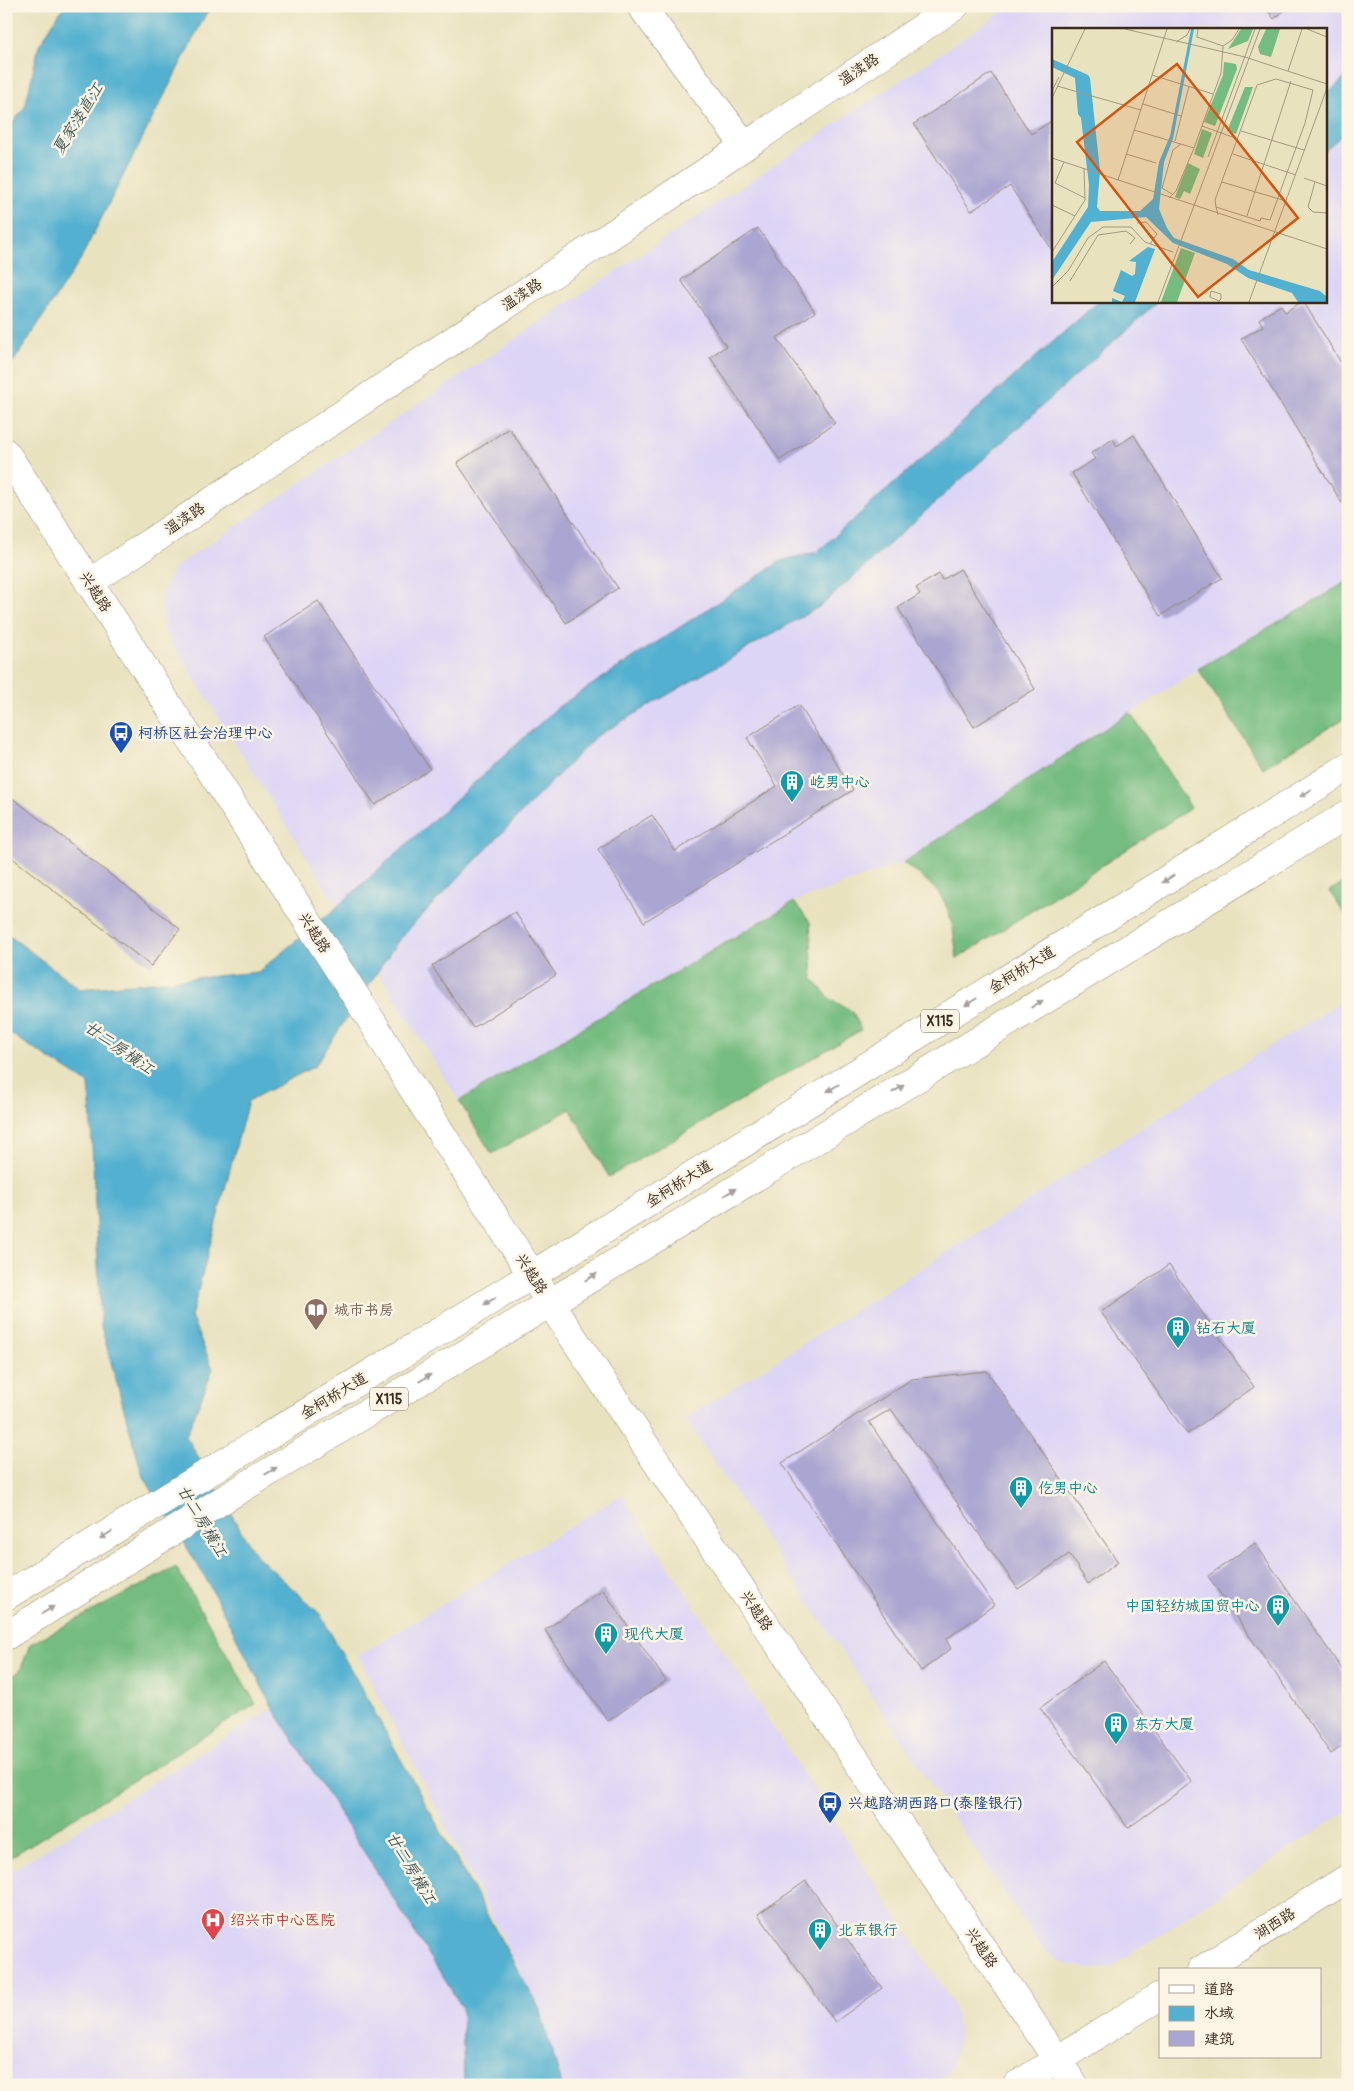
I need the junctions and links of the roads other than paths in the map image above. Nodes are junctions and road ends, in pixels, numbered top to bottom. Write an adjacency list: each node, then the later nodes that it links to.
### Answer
1 (641, 6): 3 (street)
2 (955, 6): 3 (street, 温渎路)
3 (745, 146): 5 (street, 温渎路)
4 (6, 453): 5 (street, 兴越路)
5 (89, 583): 8 (street, 兴越路)
6 (1348, 767): 8 (street, 金柯桥大道 / X115, one-way to 8)
7 (1348, 814): 9 (street, 金柯桥大道 / X115, one-way to 7)
8 (532, 1276): 9 (street, 兴越路); 10 (street, 金柯桥大道 / X115, one-way to 10)
9 (550, 1303): 11 (street, 金柯桥大道 / X115, one-way to 9); 15 (street, 兴越路)
10 (6, 1596)
11 (6, 1636)
12 (1348, 1878): 13 (street, 湖西路)
13 (1205, 1968)
14 (1159, 1997): 15 (street)
15 (1057, 2061): 16 (street); 17 (street, 兴越路)
16 (1017, 2085)
17 (1074, 2085)

